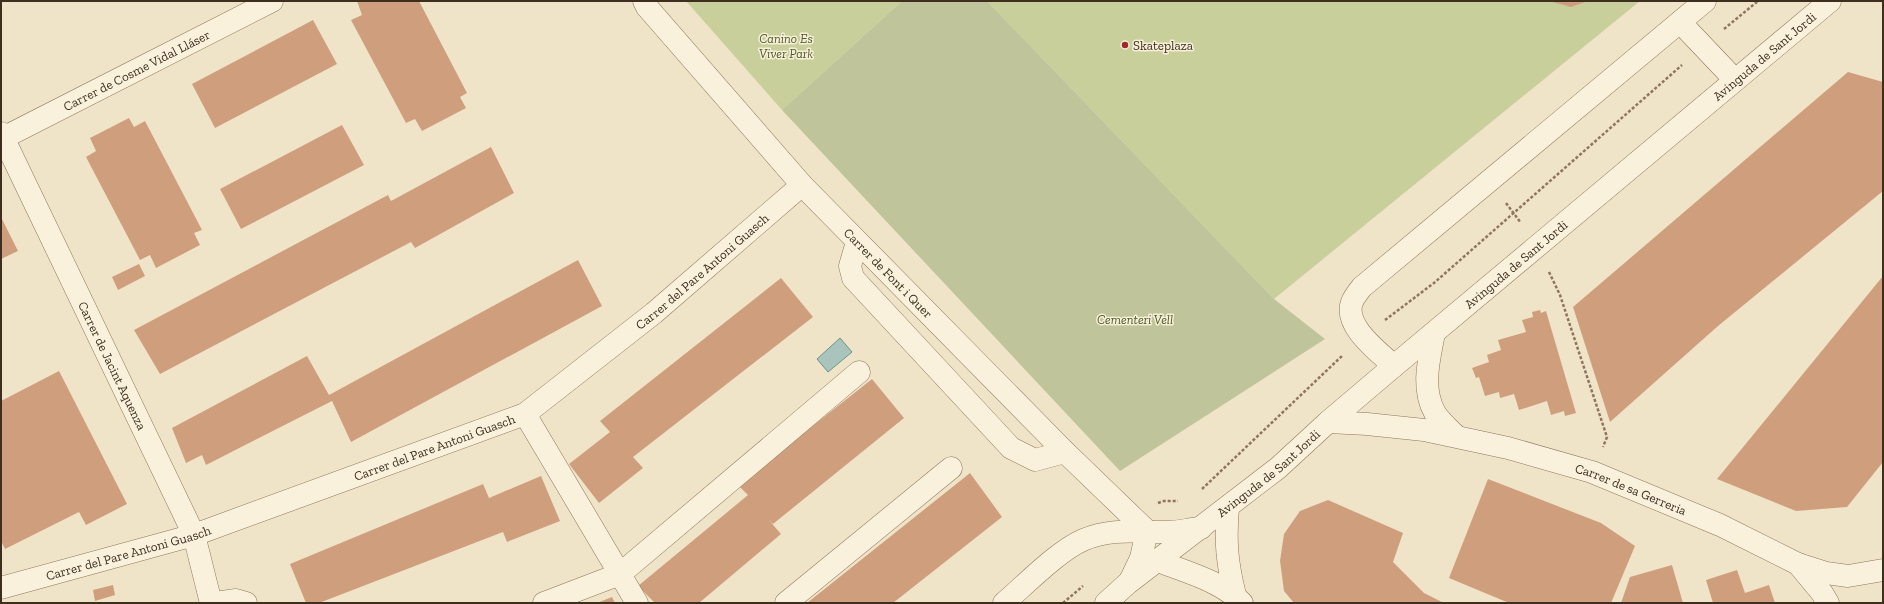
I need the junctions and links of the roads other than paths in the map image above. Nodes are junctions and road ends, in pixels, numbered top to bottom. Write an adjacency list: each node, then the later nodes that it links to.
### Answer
1 (272, 1): 7 (street, Carrer de Cosme Vidal Lláser)
2 (644, 1): 8 (street, Carrer de Font i Quer)
3 (1705, 1): 5 (street)
4 (1830, 1): 6 (street, Avinguda de Sant Jordi)
5 (1680, 22): 6 (street); 11 (street)
6 (1735, 80): 10 (street, Avinguda de Sant Jordi)
7 (2, 137): 21 (street, Carrer de Jacint Aquenza)
8 (802, 185): 9 (street, Carrer de Font i Quer); 13 (street, Carrer del Pare Antoni Guasch)
9 (858, 242): 16 (street, Carrer de Font i Quer); 16 (street)
10 (1434, 334): 11 (street, Avinguda de Sant Jordi); 15 (street)
11 (1394, 366): 14 (street, Avinguda de Sant Jordi)
12 (859, 372): 25 (street)
13 (525, 414): 21 (street, Carrer del Pare Antoni Guasch); 25 (street)
14 (1328, 422): 15 (street, Carrer de sa Gerreria); 18 (street, Avinguda de Sant Jordi)
15 (1456, 436): 23 (street, Carrer de sa Gerreria)
16 (1065, 452): 19 (street, Carrer de Font i Quer)
17 (951, 468): 34 (street)
18 (1228, 508): 20 (street, Avinguda de Sant Jordi); 28 (street)
19 (1140, 524): 20 (street); 26 (street, Avinguda de Sant Jordi); 35 (street)
20 (1202, 528): 22 (street, Avinguda de Sant Jordi)
21 (194, 535): 27 (street, Carrer del Pare Antoni Guasch); 29 (street, Carrer de Jacint Aquenza)
22 (1158, 561): 26 (street, Avinguda de Sant Jordi); 28 (street)
23 (1798, 564): 24 (street, Carrer de sa Gerreria); 37 (street, Carrer de sa Gerreria)
24 (1883, 570)
25 (620, 574): 32 (street); 33 (street)
26 (1128, 583): 36 (street, Avinguda de Sant Jordi)
27 (1, 588)
28 (1239, 599)
29 (211, 603)
30 (215, 603): 31 (street)
31 (246, 603)
32 (544, 603)
33 (637, 603)
34 (786, 603)
35 (1004, 603)
36 (1106, 603)
37 (1828, 603)

